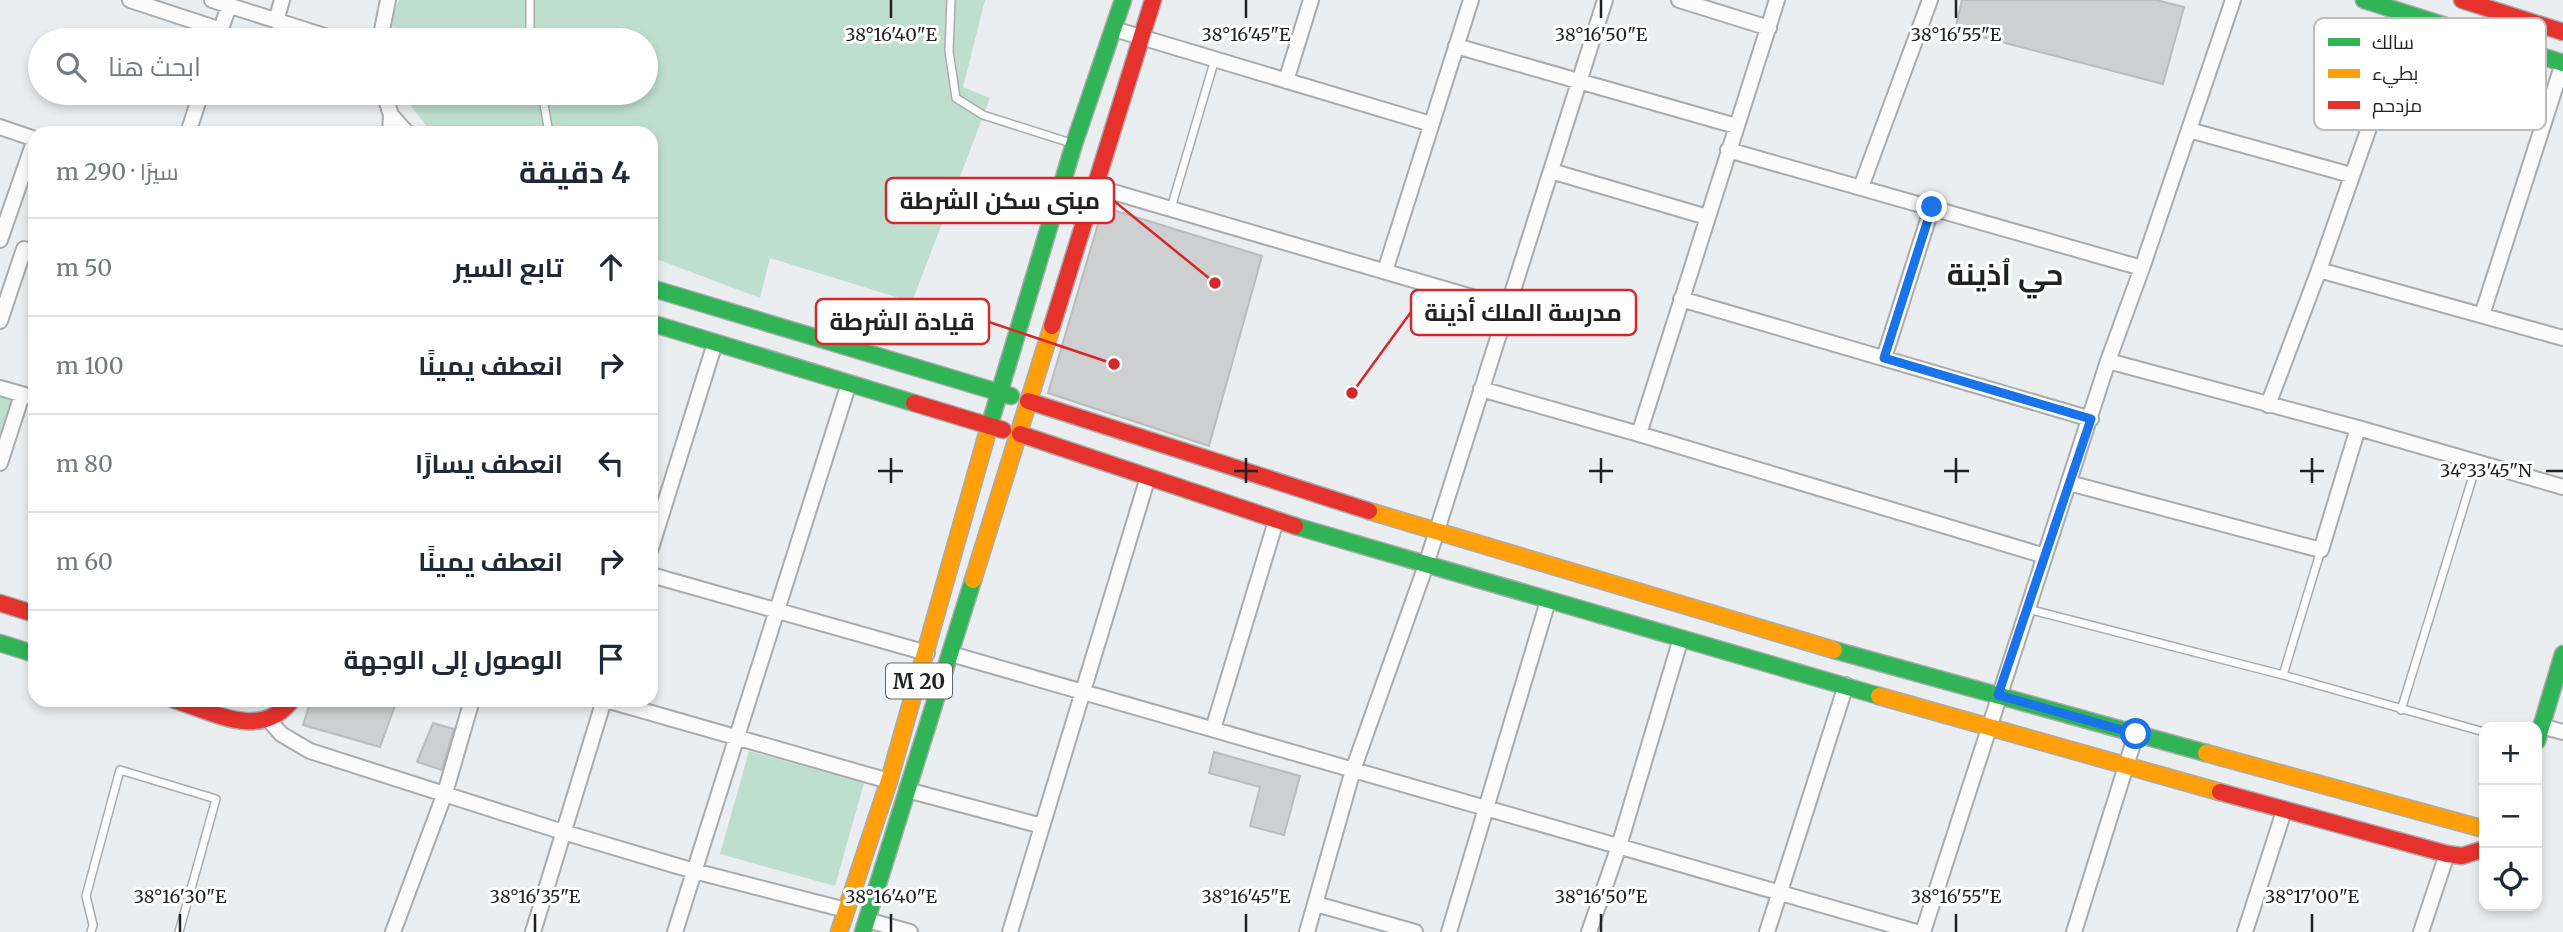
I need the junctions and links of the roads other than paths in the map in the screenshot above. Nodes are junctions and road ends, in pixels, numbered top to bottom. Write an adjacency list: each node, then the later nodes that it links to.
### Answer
1 (130, 0): 25 (street)
2 (212, 0): 18 (street)
3 (282, 0): 23 (street)
4 (388, 0): 28 (street)
5 (530, 0): 29 (lane)
6 (951, 0): 56 (lane)
7 (1123, 0): 31 (main road)
8 (1153, 0): 33 (main road)
9 (1311, 0): 38 (street)
10 (1471, 0): 34 (street)
11 (1605, 0): 39 (street)
12 (1679, 0): 30 (street)
13 (1777, 0): 30 (street)
14 (1930, 0): 62 (street)
15 (2233, 0): 52 (street)
16 (2364, 0): 19 (main road)
17 (2462, 0): 22 (main road)
18 (229, 6): 23 (street); 26 (street)
19 (2409, 14): 20 (street); 21 (main road)
20 (2408, 18)
21 (2422, 18)
22 (2519, 18)
23 (276, 21): 27 (street)
24 (2546, 27): 32 (main road)
25 (201, 28)
26 (221, 28)
27 (298, 28)
28 (382, 28)
29 (530, 28)
30 (1769, 28): 50 (street)
31 (1114, 29): 33 (street); 56 (main road)
32 (2563, 32)
33 (1141, 39): 36 (street); 61 (main road)
34 (1456, 46): 39 (street); 45 (street)
35 (2546, 58): 37 (main road)
36 (1215, 60): 38 (street); 64 (lane)
37 (2563, 63): 44 (street)
38 (1286, 81): 45 (street)
39 (1579, 82): 50 (street); 59 (street)
40 (197, 105): 46 (street)
41 (388, 105): 43 (street)
42 (544, 105): 49 (lane)
43 (391, 115): 47 (street); 48 (street)
44 (2546, 116)
45 (1431, 124): 71 (street)
46 (190, 126)
47 (390, 126)
48 (401, 126)
49 (547, 126)
50 (1736, 126): 57 (street)
51 (0, 127): 55 (street)
52 (2189, 130): 60 (street); 69 (street)
53 (2367, 130): 60 (street)
54 (2542, 130): 75 (street)
55 (28, 137)
56 (1074, 144): 85 (main road)
57 (1728, 150): 62 (street); 65 (street)
58 (28, 159): 66 (street)
59 (1551, 171): 65 (street); 74 (street)
60 (2351, 175): 70 (street)
61 (1096, 187): 64 (street); 87 (main road)
62 (1861, 187): 63 (street)
63 (1932, 207): 69 (street); 80 (street)
64 (1171, 208): 71 (street)
65 (1707, 217): 73 (street)
66 (0, 240): 67 (street)
67 (28, 250)
68 (28, 252): 76 (street)
69 (2142, 268): 81 (street)
70 (2319, 270): 75 (street); 88 (street)
71 (1385, 271): 74 (street)
72 (658, 290): 85 (main road)
73 (1681, 299): 80 (street); 93 (street)
74 (1506, 307): 84 (street)
75 (2482, 316): 78 (street)
76 (0, 321)
77 (658, 325): 79 (main road)
78 (2563, 338)
79 (715, 343): 82 (main road); 100 (street)
80 (1884, 358): 89 (street)
81 (2108, 361): 88 (street); 89 (street)
82 (849, 383): 90 (main road); 109 (street)
83 (0, 388): 86 (street)
84 (1481, 389): 93 (street); 101 (street)
85 (999, 393): 87 (main road); 90 (main road)
86 (28, 396): 94 (street)
87 (1028, 401): 92 (main road); 101 (main road)
88 (2268, 405): 91 (street)
89 (2091, 419): 97 (street)
90 (990, 426): 92 (main road); 114 (main road, M 20)
91 (2358, 428): 95 (street); 102 (street)
92 (1020, 434): 96 (main road); 115 (main road, M 20)
93 (1639, 434): 103 (street)
94 (0, 463)
95 (2477, 463): 98 (street); 128 (lane)
96 (1148, 477): 99 (main road); 120 (street)
97 (2069, 483): 102 (street); 103 (street)
98 (2563, 487)
99 (1276, 521): 104 (main road); 132 (street)
100 (658, 526)
101 (1436, 533): 104 (street); 117 (main road)
102 (2321, 551): 118 (lane)
103 (2045, 556): 108 (street)
104 (1426, 565): 106 (main road); 139 (street)
105 (658, 577): 109 (street)
106 (1548, 601): 111 (main road); 143 (street)
107 (0, 604): 110 (main road)
108 (2028, 609): 118 (lane); 121 (street)
109 (775, 610): 114 (street); 137 (street)
110 (28, 612)
111 (1681, 638): 119 (main road); 148 (street)
112 (0, 643): 113 (main road)
113 (28, 652)
114 (927, 653): 140 (main road, M 20)
115 (951, 654): 120 (street); 141 (main road, M 20)
116 (2563, 654): 130 (main road)
117 (1856, 656): 119 (main road); 121 (main road)
118 (2283, 675): 128 (lane)
119 (1846, 685): 131 (main road); 152 (street)
120 (1083, 691): 132 (street); 145 (street)
121 (1998, 695): 131 (street); 136 (main road)
122 (195, 707): 129 (main road)
123 (262, 707): 129 (main road)
124 (286, 707): 129 (main road)
125 (469, 707): 142 (street)
126 (603, 707): 147 (street)
127 (630, 707): 137 (street)
128 (2401, 710): 133 (lane)
129 (269, 720): 142 (street)
130 (2542, 723)
131 (1988, 728): 138 (main road); 170 (street)
132 (1213, 729): 139 (street)
133 (2479, 732)
134 (2563, 732): 135 (street)
135 (2542, 733)
136 (2136, 734): 138 (street); 146 (main road)
137 (736, 737): 140 (street); 151 (street)
138 (2126, 766): 144 (main road); 171 (street)
139 (1353, 770): 143 (street); 153 (street)
140 (888, 780): 154 (main road, M 20)
141 (908, 790): 145 (street); 155 (main road, M 20)
142 (446, 793): 147 (street); 156 (street)
143 (1485, 808): 148 (street); 166 (street)
144 (2284, 811): 150 (main road); 172 (street)
145 (1042, 826): 163 (street)
146 (2479, 828)
147 (563, 832): 151 (street); 159 (street)
148 (1619, 846): 152 (street); 167 (street)
149 (2479, 851): 150 (main road)
150 (2447, 854): 173 (street)
151 (694, 871): 154 (street); 160 (street)
152 (1779, 892): 168 (street); 169 (street)
153 (1316, 904): 164 (street); 165 (street)
154 (846, 910): 161 (main road, M 20)
155 (865, 926): 162 (street)
156 (397, 931)
157 (91, 932): 158 (lane)
158 (179, 932)
159 (533, 932)
160 (675, 932)
161 (839, 932)
162 (910, 932)
163 (1010, 932)
164 (1307, 932)
165 (1415, 932)
166 (1449, 932)
167 (1589, 932)
168 (1767, 932)
169 (1916, 932)
170 (1923, 932)
171 (2074, 932)
172 (2245, 932)
173 (2421, 932)

